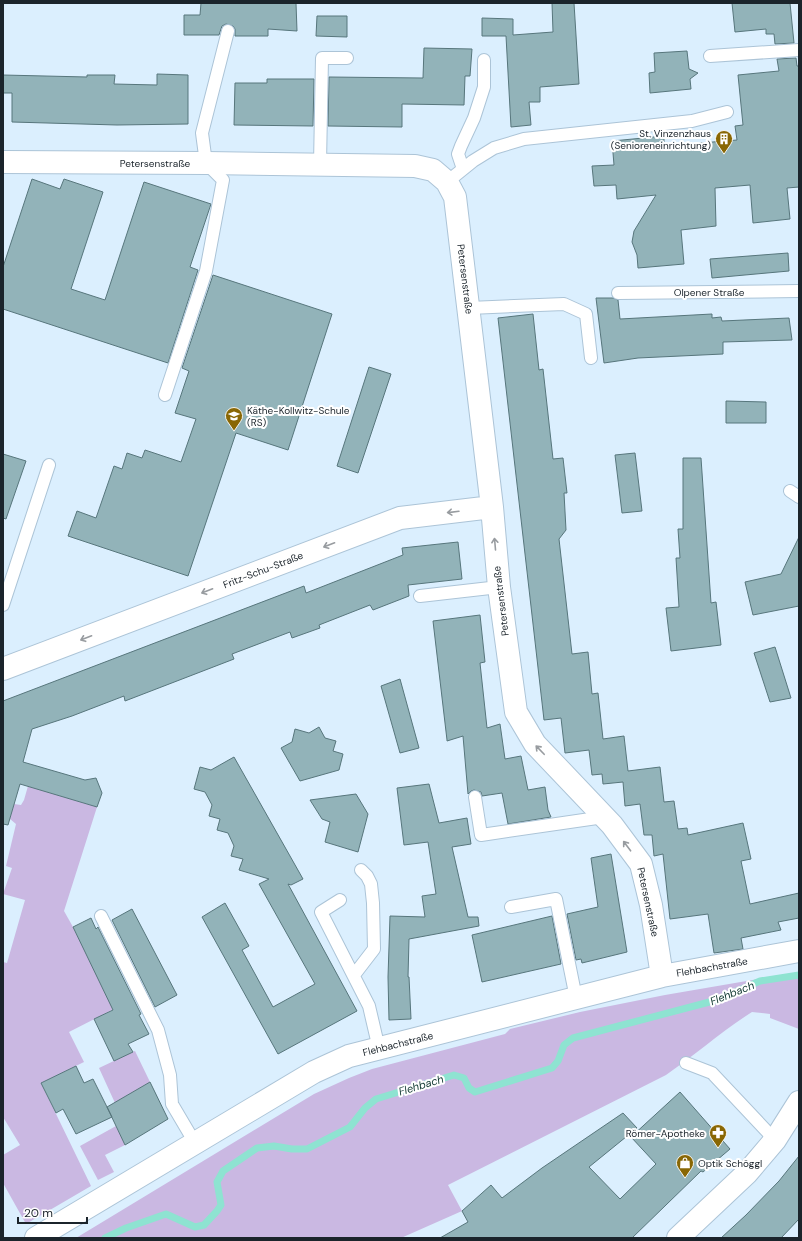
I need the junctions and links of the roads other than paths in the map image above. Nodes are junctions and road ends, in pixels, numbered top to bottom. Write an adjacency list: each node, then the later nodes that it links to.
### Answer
1 (228, 31): 8 (lane)
2 (799, 50): 3 (lane)
3 (710, 56)
4 (346, 58): 9 (lane)
5 (484, 60): 10 (lane)
6 (727, 112): 10 (lane)
7 (3, 162): 8 (street, Petersenstraße)
8 (206, 163): 9 (street, Petersenstraße); 15 (lane)
9 (320, 164): 10 (street, Petersenstraße)
10 (455, 175): 13 (street, Petersenstraße)
11 (799, 291): 12 (lane, Olpener Straße)
12 (618, 293)
13 (469, 308): 14 (lane); 17 (street, Petersenstraße)
14 (591, 358)
15 (165, 395)
16 (49, 465): 20 (lane)
17 (492, 507): 18 (street, Petersenstraße, one-way to 17); 21 (street, Fritz-Schu-Straße, one-way to 21)
18 (499, 587): 19 (lane); 23 (street, Petersenstraße, one-way to 18)
19 (420, 596)
20 (3, 606)
21 (3, 669)
22 (475, 797): 23 (lane)
23 (604, 817): 30 (street, Petersenstraße, one-way to 23)
24 (361, 870): 29 (lane)
25 (340, 900): 29 (lane)
26 (511, 907): 31 (lane)
27 (101, 916): 36 (lane)
28 (799, 951): 30 (street, Flehbachstraße)
29 (354, 975): 32 (lane)
30 (662, 976): 31 (street, Flehbachstraße)
31 (576, 998): 32 (street, Flehbachstraße)
32 (379, 1049): 36 (street, Flehbachstraße)
33 (686, 1063): 35 (lane)
34 (799, 1102): 35 (street)
35 (775, 1140): 38 (street)
36 (195, 1143): 37 (street, Flehbachstraße)
37 (36, 1238)
38 (678, 1238)

